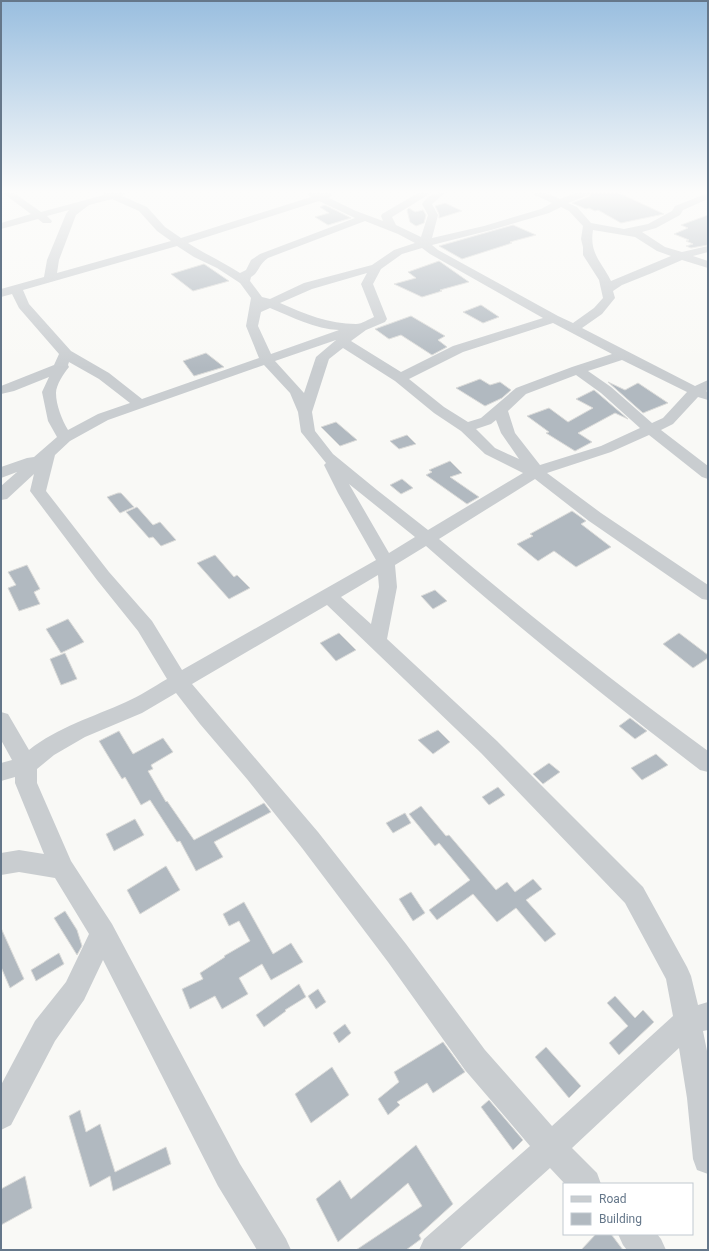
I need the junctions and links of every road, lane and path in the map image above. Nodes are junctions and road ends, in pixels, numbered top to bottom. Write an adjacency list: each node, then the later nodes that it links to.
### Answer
1 (57, 251): 13 (street)
2 (142, 251): 13 (street)
3 (192, 251): 14 (street)
4 (276, 251): 14 (street)
5 (400, 251): 12 (street)
6 (433, 251): 20 (street)
7 (589, 251): 16 (street)
8 (666, 251): 10 (street)
9 (699, 251): 10 (street)
10 (681, 256): 11 (street); 16 (street)
11 (708, 265)
12 (376, 267): 19 (street); 21 (street)
13 (50, 278): 15 (street)
14 (244, 281): 18 (street)
15 (16, 288): 17 (street); 25 (street)
16 (608, 289): 22 (street)
17 (1, 293)
18 (256, 304): 19 (street); 26 (street)
19 (271, 304): 21 (street)
20 (554, 319): 22 (street); 28 (street)
21 (361, 327): 23 (street); 26 (street)
22 (574, 328): 24 (street)
23 (342, 341): 28 (street); 33 (street)
24 (624, 355): 27 (street); 29 (street)
25 (64, 360): 30 (street); 31 (street); 36 (street)
26 (266, 361): 31 (street); 33 (street)
27 (577, 370): 32 (street); 35 (street)
28 (400, 378): 34 (street)
29 (705, 389): 35 (street)
30 (1, 390)
31 (139, 403): 36 (street)
32 (500, 410): 34 (street); 39 (street)
33 (305, 412): 38 (street)
34 (466, 428): 39 (street)
35 (650, 429): 39 (street); 41 (street)
36 (65, 438): 37 (street)
37 (47, 455): 40 (street); 42 (street); 48 (street)
38 (328, 457): 43 (street); 44 (street)
39 (536, 472): 43 (street); 45 (street)
40 (1, 473)
41 (708, 474)
42 (1, 495)
43 (427, 538): 44 (street); 51 (street)
44 (386, 562): 46 (street); 47 (street)
45 (708, 594)
46 (329, 596): 47 (street); 48 (street)
47 (377, 642): 56 (street)
48 (179, 682): 50 (street); 59 (street)
49 (1, 720): 50 (street)
50 (26, 764): 52 (street); 54 (street)
51 (708, 764)
52 (1, 772)
53 (1, 864): 54 (street)
54 (62, 868): 55 (street)
55 (103, 933): 58 (street); 63 (street)
56 (698, 1019): 57 (street); 59 (street)
57 (705, 1099): 60 (street)
58 (1, 1115)
59 (551, 1148): 61 (street); 64 (street)
60 (708, 1159)
61 (585, 1183)
62 (635, 1235): 65 (street)
63 (275, 1250)
64 (435, 1250)
65 (650, 1250)

